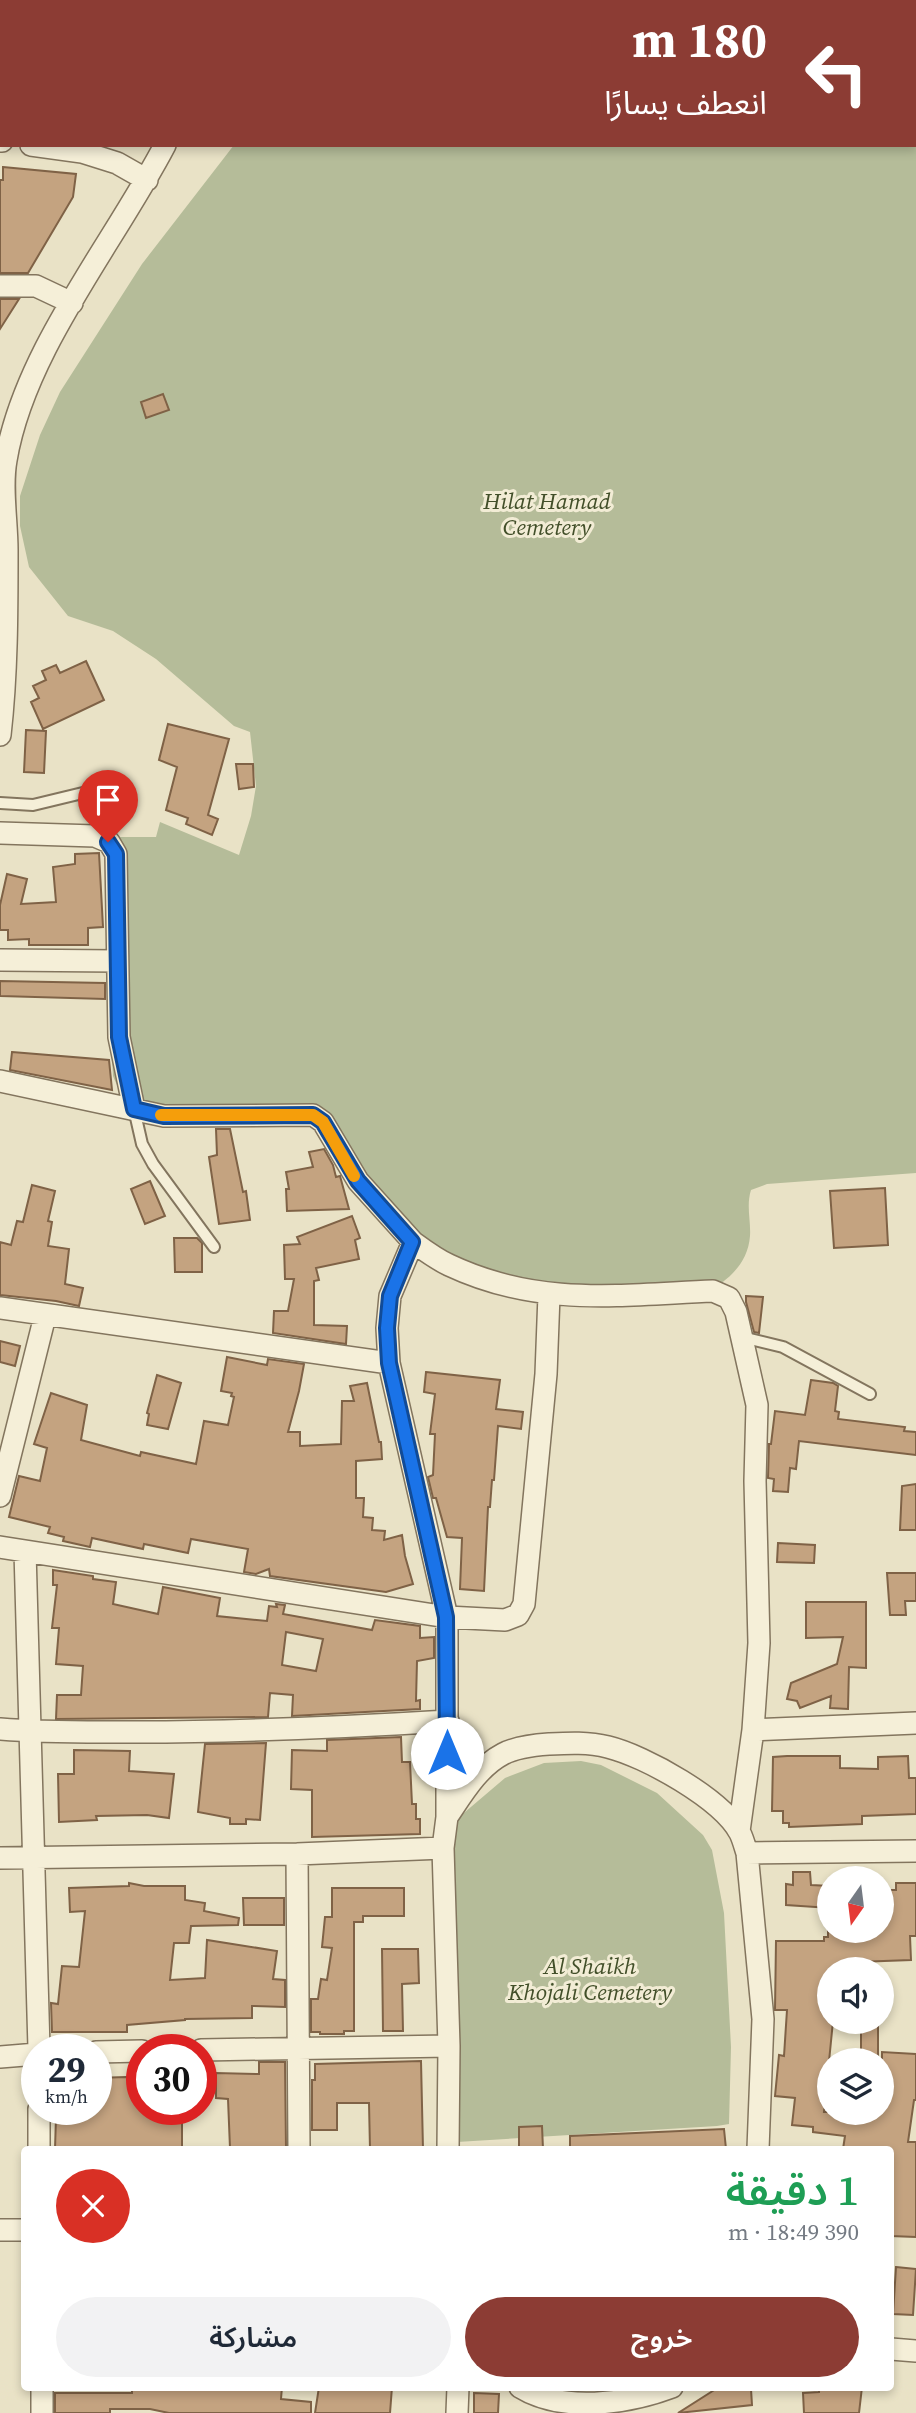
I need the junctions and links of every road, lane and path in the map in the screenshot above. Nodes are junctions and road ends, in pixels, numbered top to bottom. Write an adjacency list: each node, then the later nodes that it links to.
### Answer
1 (46, 147): 3 (street)
2 (164, 147): 3 (street)
3 (147, 180): 5 (street)
4 (0, 286): 5 (street)
5 (72, 303): 6 (street)
6 (3, 462): 7 (street)
7 (4, 549): 8 (street)
8 (1, 721)
9 (120, 784): 10 (lane)
10 (0, 803)
11 (0, 832): 13 (street)
12 (0, 960): 13 (street)
13 (117, 961): 15 (street)
14 (0, 1081): 15 (street)
15 (134, 1109): 16 (street); 17 (lane)
16 (412, 1242): 18 (street); 22 (street)
17 (214, 1247)
18 (549, 1294): 21 (street); 27 (street)
19 (0, 1308): 20 (street)
20 (45, 1316): 22 (street); 24 (street)
21 (741, 1337): 23 (lane); 31 (street)
22 (389, 1363): 27 (street)
23 (870, 1394)
24 (0, 1496)
25 (0, 1547): 26 (street)
26 (24, 1551): 27 (street); 32 (street)
27 (446, 1617): 28 (street)
28 (447, 1721): 32 (street); 33 (street)
29 (916, 1723): 31 (street)
30 (0, 1729): 32 (street)
31 (753, 1731): 34 (street)
32 (30, 1732): 39 (street)
33 (447, 1817): 34 (street); 35 (street)
34 (739, 1831): 37 (street)
35 (443, 1848): 38 (street); 42 (street)
36 (916, 1851): 37 (street)
37 (747, 1853): 51 (street)
38 (297, 1854): 39 (street); 43 (street)
39 (34, 1857): 40 (street); 41 (street)
40 (0, 1858)
41 (38, 2034)
42 (449, 2046): 43 (street); 50 (street)
43 (298, 2048): 44 (street); 49 (street)
44 (217, 2050)
45 (21, 2054): 46 (street)
46 (0, 2057)
47 (39, 2125): 48 (street)
48 (39, 2146)
49 (299, 2146)
50 (448, 2146)
51 (758, 2146)
52 (0, 2230): 53 (street)
53 (21, 2230)
54 (894, 2349): 55 (street)
55 (916, 2351)
56 (42, 2391): 61 (street)
57 (458, 2391): 62 (street)
58 (526, 2391): 60 (street)
59 (662, 2391): 60 (street)
60 (611, 2407)
61 (42, 2413)
62 (457, 2413)

